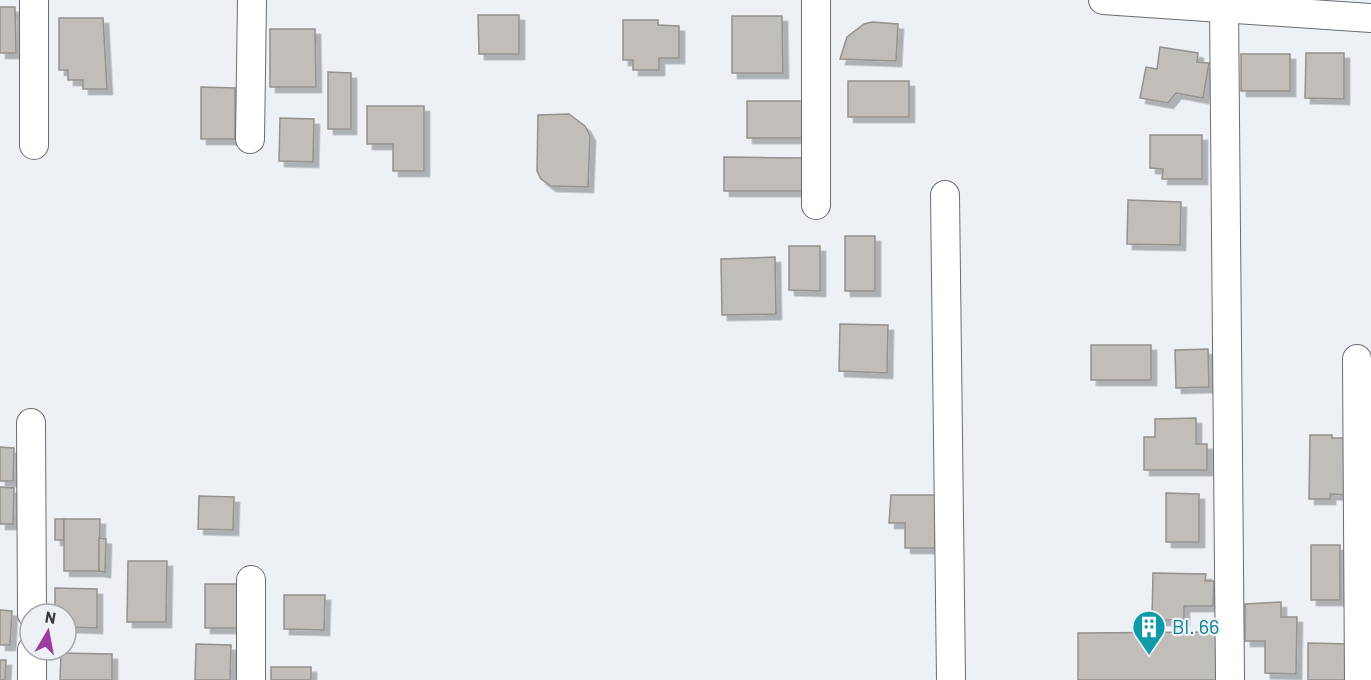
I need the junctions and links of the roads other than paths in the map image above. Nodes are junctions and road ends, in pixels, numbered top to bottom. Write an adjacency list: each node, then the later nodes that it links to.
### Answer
1 (34, 0): 9 (street)
2 (252, 0): 8 (street)
3 (816, 0): 11 (street)
4 (1103, 0): 6 (street)
5 (1303, 6): 6 (street); 7 (street)
6 (1224, 7): 20 (street)
7 (1371, 18)
8 (250, 139)
9 (34, 146)
10 (945, 195): 19 (street)
11 (816, 205)
12 (1357, 359): 21 (street)
13 (31, 423): 15 (street)
14 (251, 580): 18 (street)
15 (32, 602)
16 (32, 662): 17 (street)
17 (32, 680)
18 (251, 680)
19 (951, 680)
20 (1230, 680)
21 (1359, 680)

